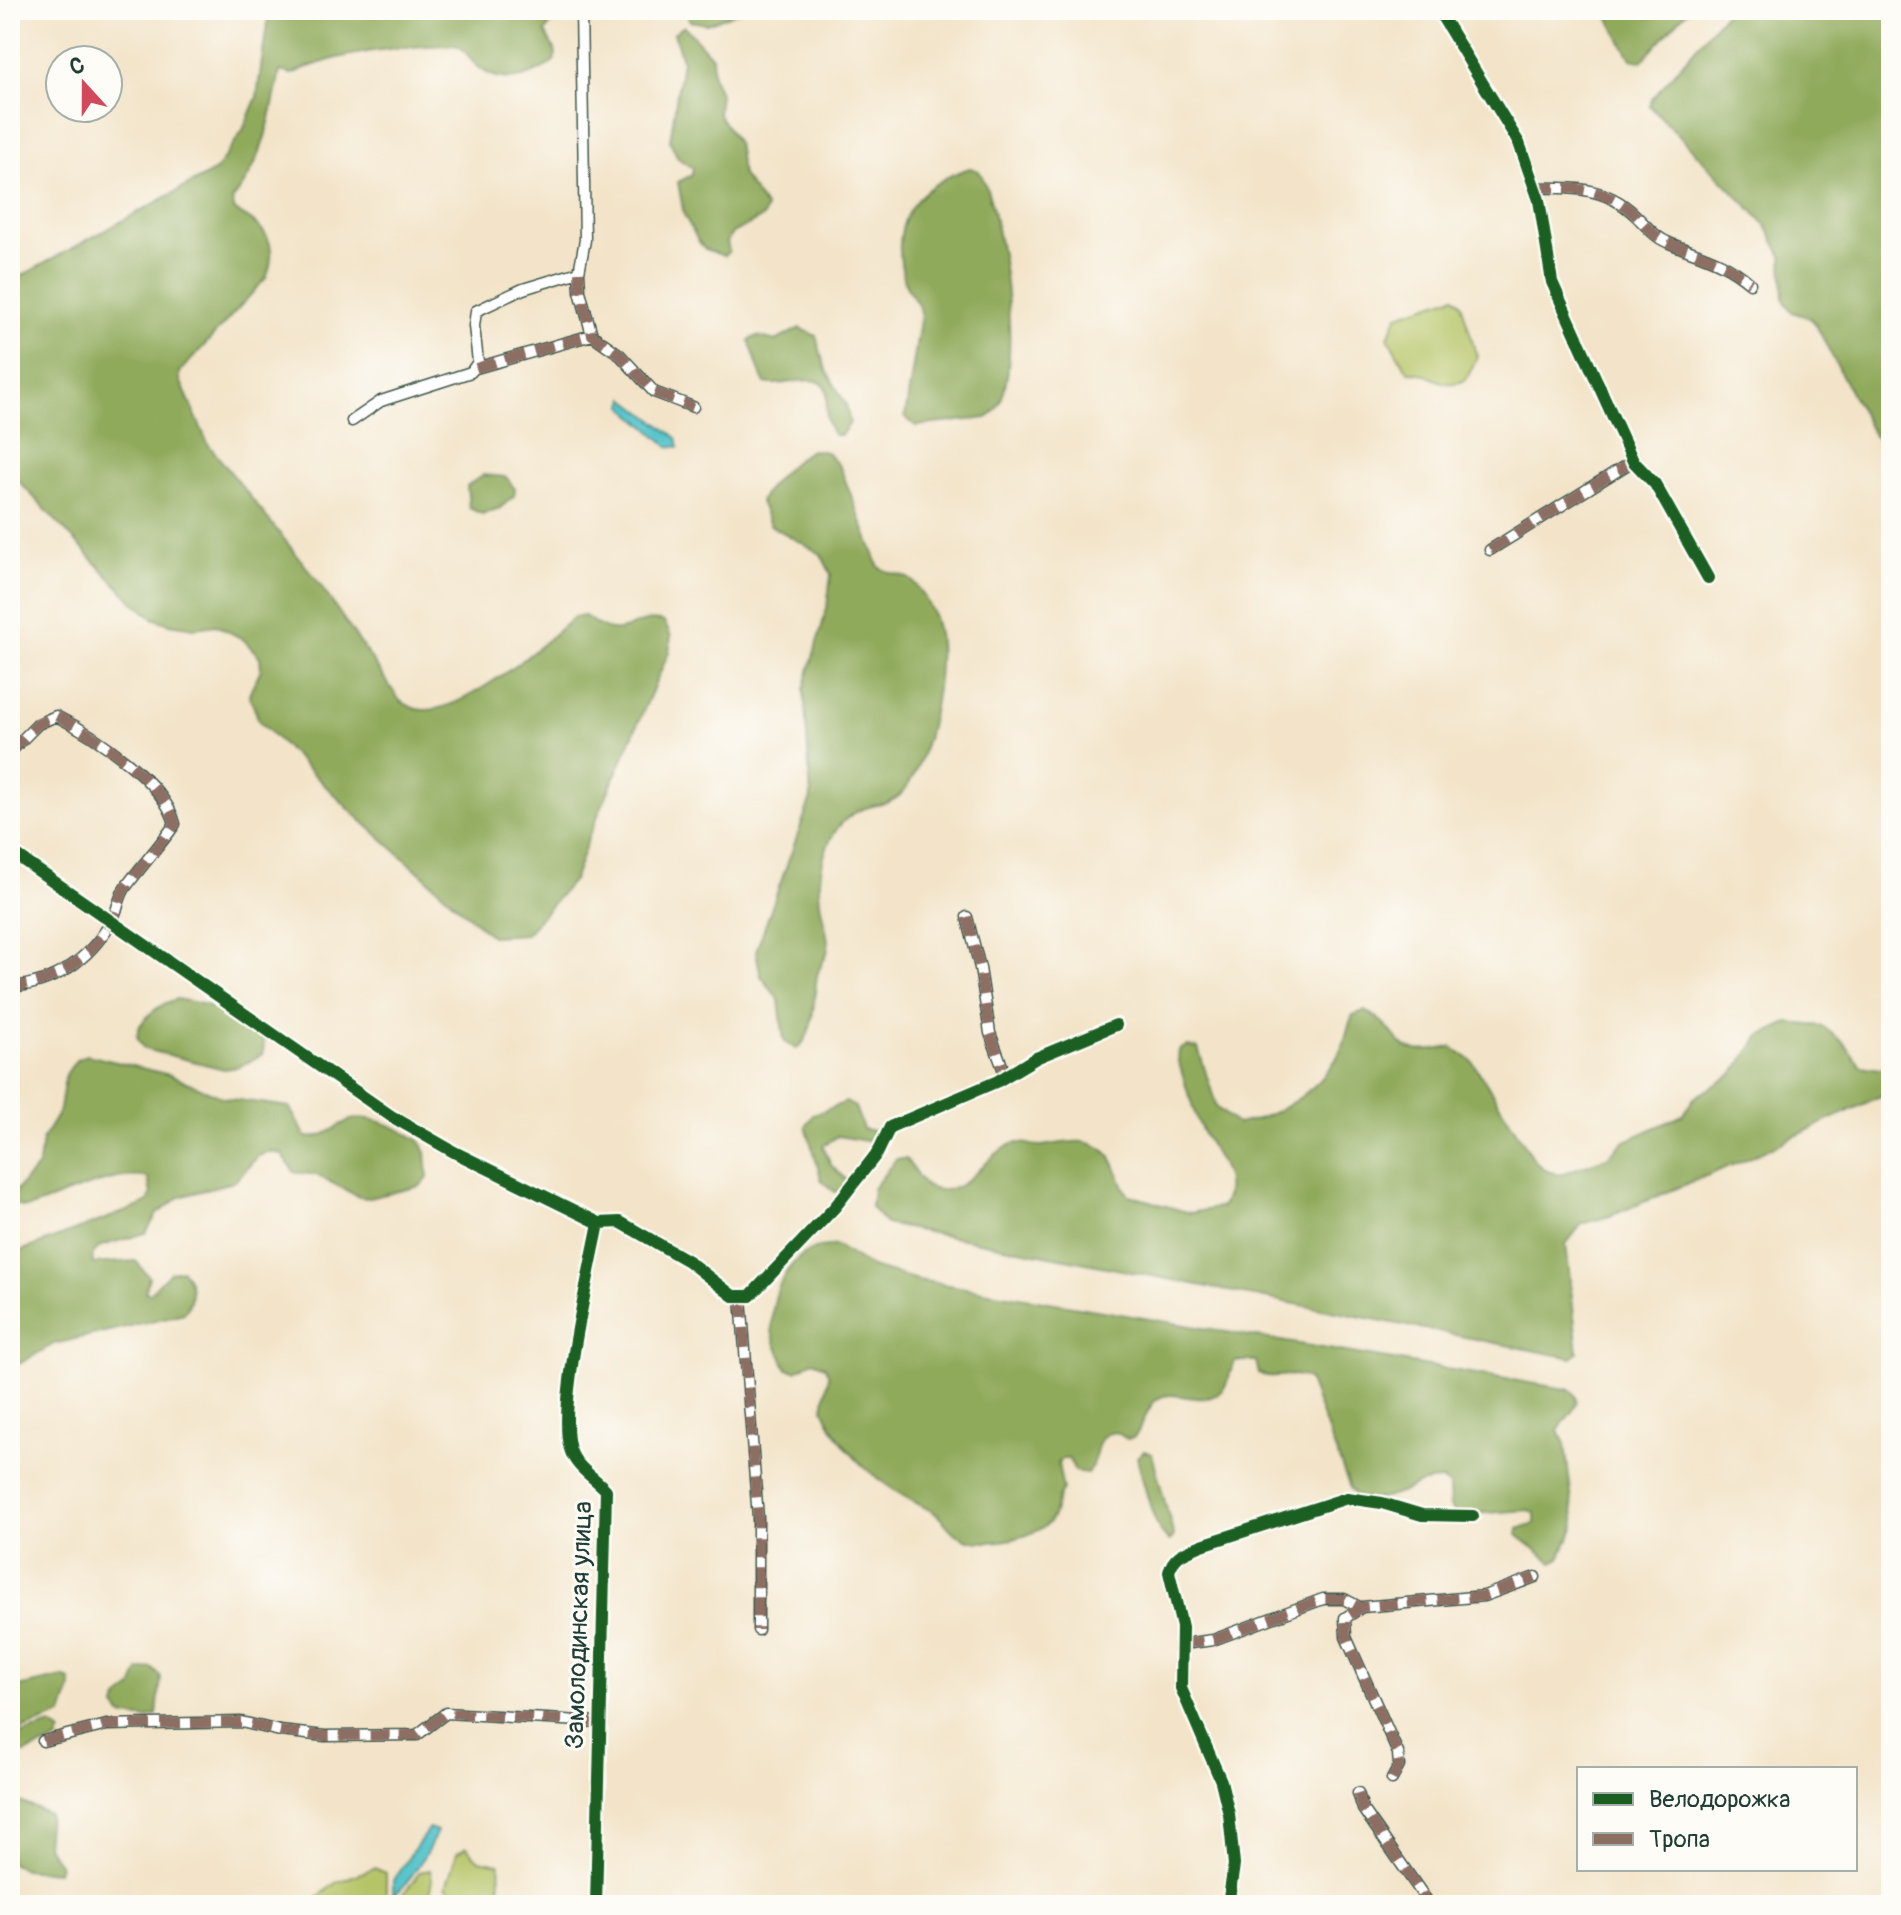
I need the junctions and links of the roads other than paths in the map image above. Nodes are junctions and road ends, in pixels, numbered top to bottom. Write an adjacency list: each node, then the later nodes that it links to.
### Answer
1 (581, 10): 4 (street)
2 (1438, 10): 3 (street)
3 (1535, 188): 5 (street); 10 (street)
4 (579, 272): 6 (street); 7 (street)
5 (1750, 283)
6 (592, 335): 7 (street); 8 (street)
7 (476, 368): 9 (street)
8 (693, 407)
9 (352, 421)
10 (1633, 461): 11 (street); 12 (street)
11 (1490, 550)
12 (1708, 578)
13 (10, 752): 16 (street)
14 (10, 851): 16 (street)
15 (967, 917): 19 (street)
16 (111, 922): 17 (street); 20 (street)
17 (10, 987)
18 (1116, 1025): 19 (street)
19 (1005, 1074): 21 (street)
20 (599, 1223): 21 (street); 27 (street, Замолодинская улица)
21 (741, 1298): 25 (street)
22 (1473, 1516): 26 (street)
23 (1535, 1577): 24 (street)
24 (1361, 1608): 26 (street); 29 (street)
25 (758, 1630)
26 (1183, 1644): 32 (street)
27 (598, 1722): 28 (street); 31 (street, Замолодинская улица)
28 (43, 1741)
29 (1392, 1779)
30 (1358, 1793): 33 (street)
31 (596, 1905)
32 (1228, 1905)
33 (1430, 1905)

